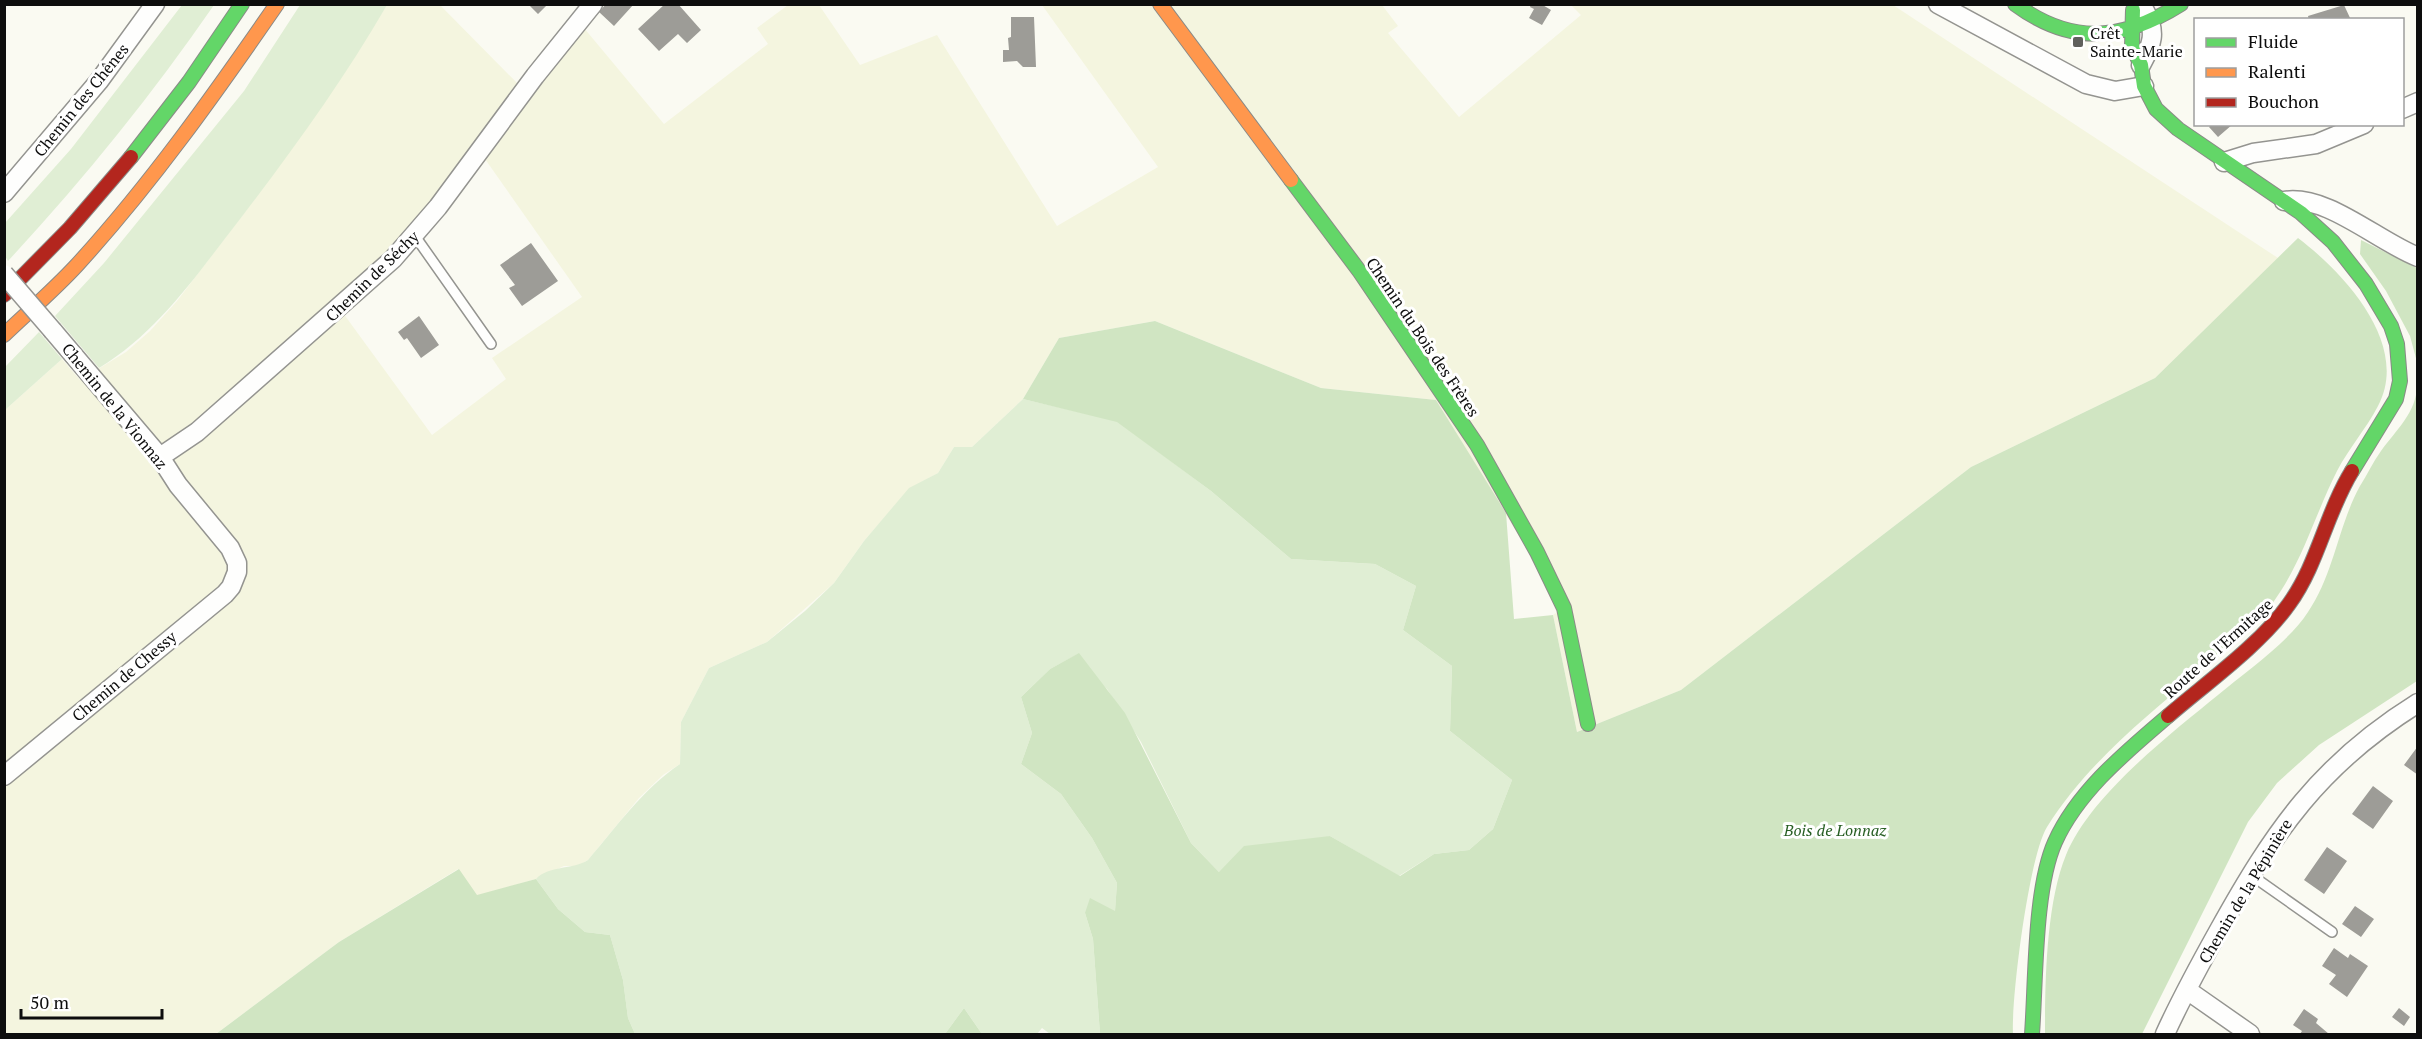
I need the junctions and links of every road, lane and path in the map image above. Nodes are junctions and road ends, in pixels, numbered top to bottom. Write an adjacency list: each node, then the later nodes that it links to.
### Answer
1 (155, 4): 18 (street, Chemin des Chênes)
2 (242, 4): 23 (main road)
3 (277, 4): 24 (main road)
4 (593, 4): 20 (street, Chemin de Séchy)
5 (1160, 4): 29 (main road, Chemin du Bois des Frères)
6 (1938, 4): 13 (street)
7 (2181, 4): 9 (main road)
8 (2016, 5): 10 (main road); 11 (main road)
9 (2138, 11): 11 (main road); 12 (street)
10 (2072, 17)
11 (2131, 28): 12 (main road)
12 (2141, 65): 13 (main road)
13 (2144, 86): 17 (main road, Route de l'Ermitage)
14 (2418, 102): 15 (street)
15 (2404, 109)
16 (2359, 126): 17 (street)
17 (2224, 162): 19 (main road, Route de l'Ermitage)
18 (4, 194)
19 (2284, 201): 21 (street); 34 (main road, Route de l'Ermitage)
20 (415, 236): 25 (lane); 26 (street, Chemin de Séchy)
21 (2418, 257)
22 (4, 274): 26 (street, Chemin de la Vionnaz, bridge)
23 (4, 295)
24 (4, 335)
25 (491, 344)
26 (160, 457): 27 (street, Chemin de la Vionnaz)
27 (237, 572): 30 (street, Chemin de Chessy)
28 (2418, 703): 31 (street, Chemin de la Pépinière)
29 (1588, 724)
30 (4, 776)
31 (2251, 875): 32 (lane); 33 (street, Chemin de la Pépinière)
32 (2332, 932)
33 (2187, 990): 35 (street, Chemin de la Pépinière); 36 (street)
34 (2032, 1035)
35 (2165, 1035)
36 (2250, 1035)

